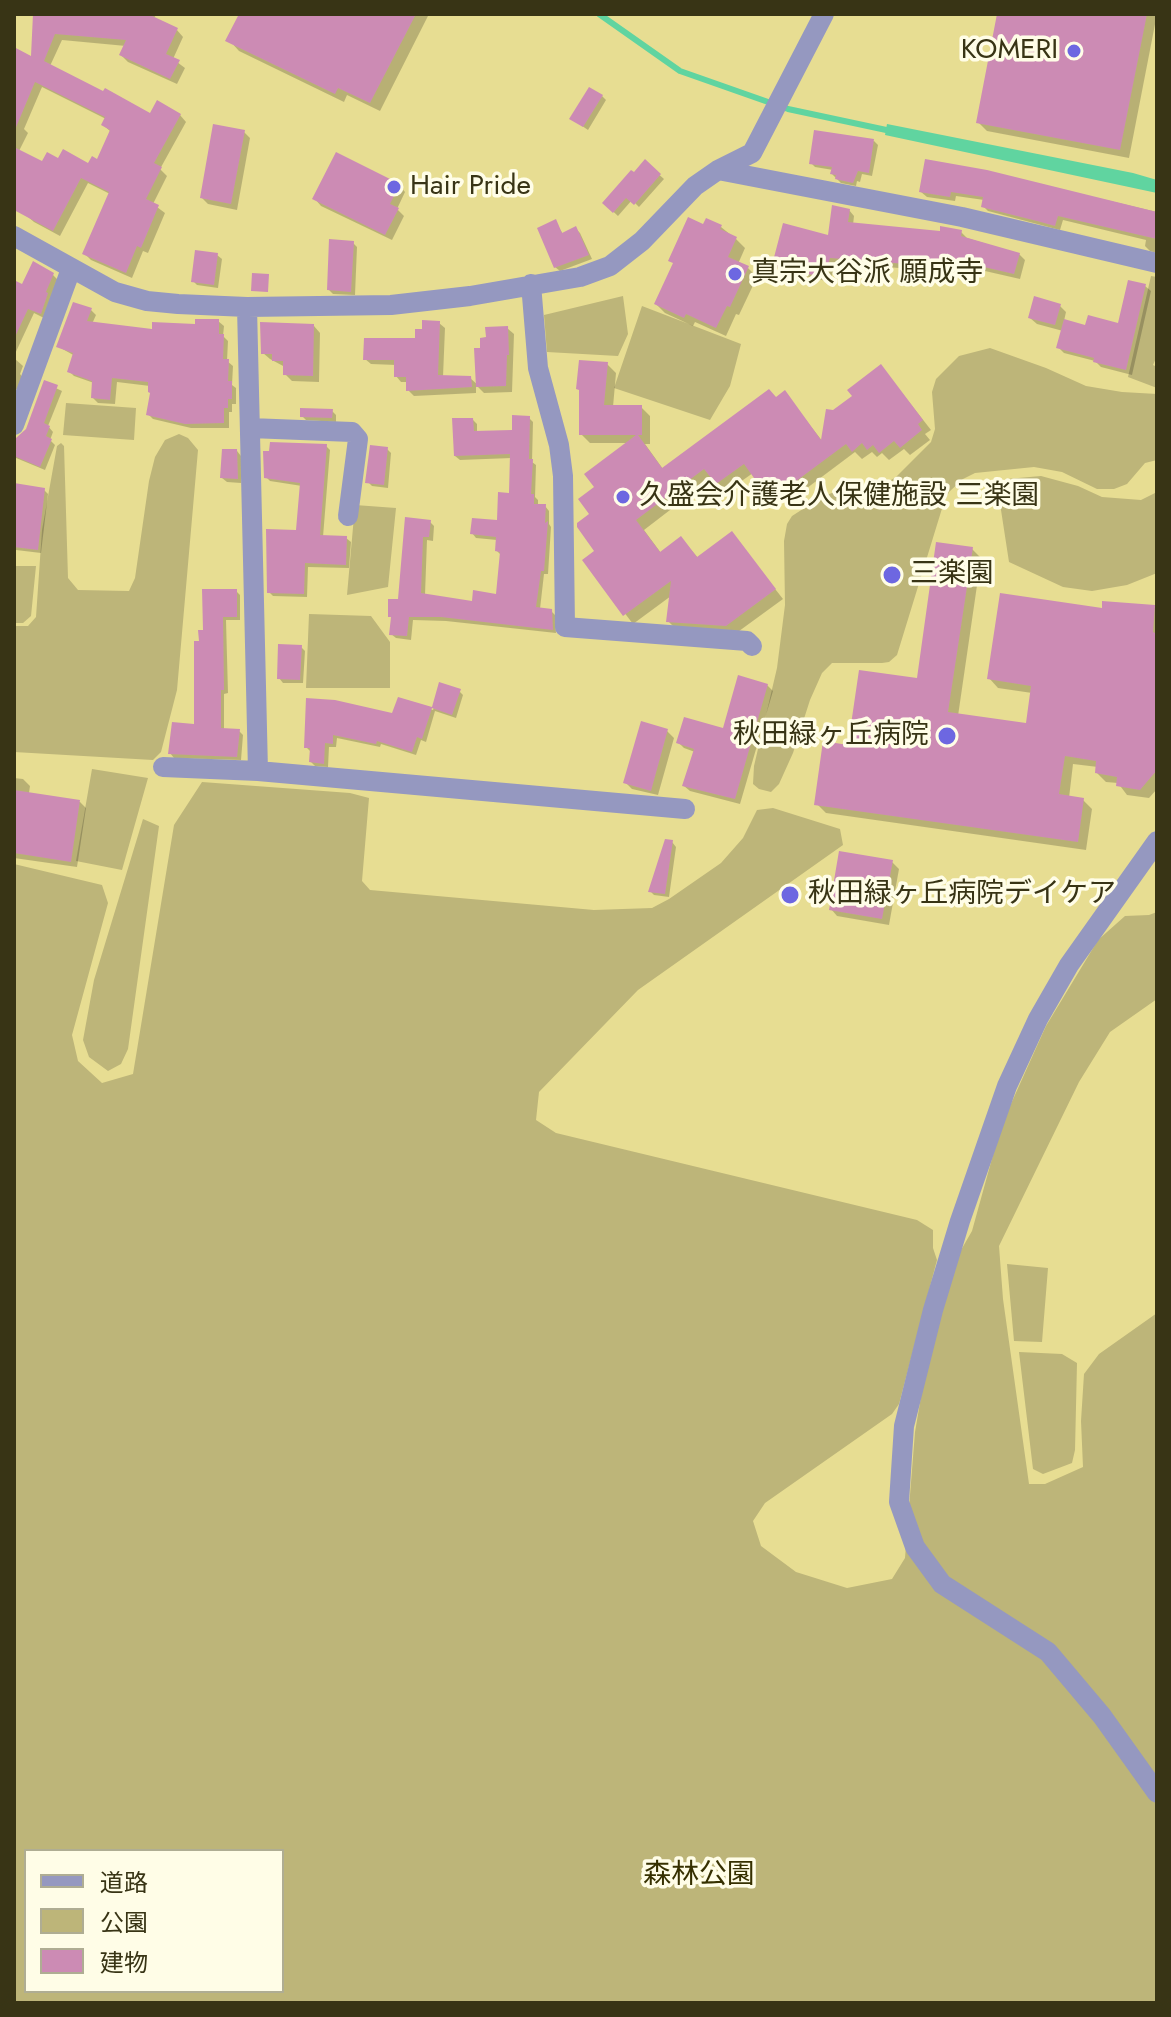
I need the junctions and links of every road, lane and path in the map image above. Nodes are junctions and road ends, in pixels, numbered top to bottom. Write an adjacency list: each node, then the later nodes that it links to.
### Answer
1 (824, 14): 2 (street)
2 (718, 170): 4 (street); 6 (street)
3 (14, 236): 5 (street)
4 (1157, 263)
5 (71, 269): 7 (street); 8 (street)
6 (531, 284): 7 (street); 11 (street)
7 (247, 307): 9 (street)
8 (14, 425)
9 (250, 428): 10 (street); 13 (street)
10 (348, 516)
11 (752, 646)
12 (163, 767): 13 (street)
13 (258, 771): 14 (street)
14 (685, 809)
15 (1157, 841): 16 (street)
16 (1157, 1793)

